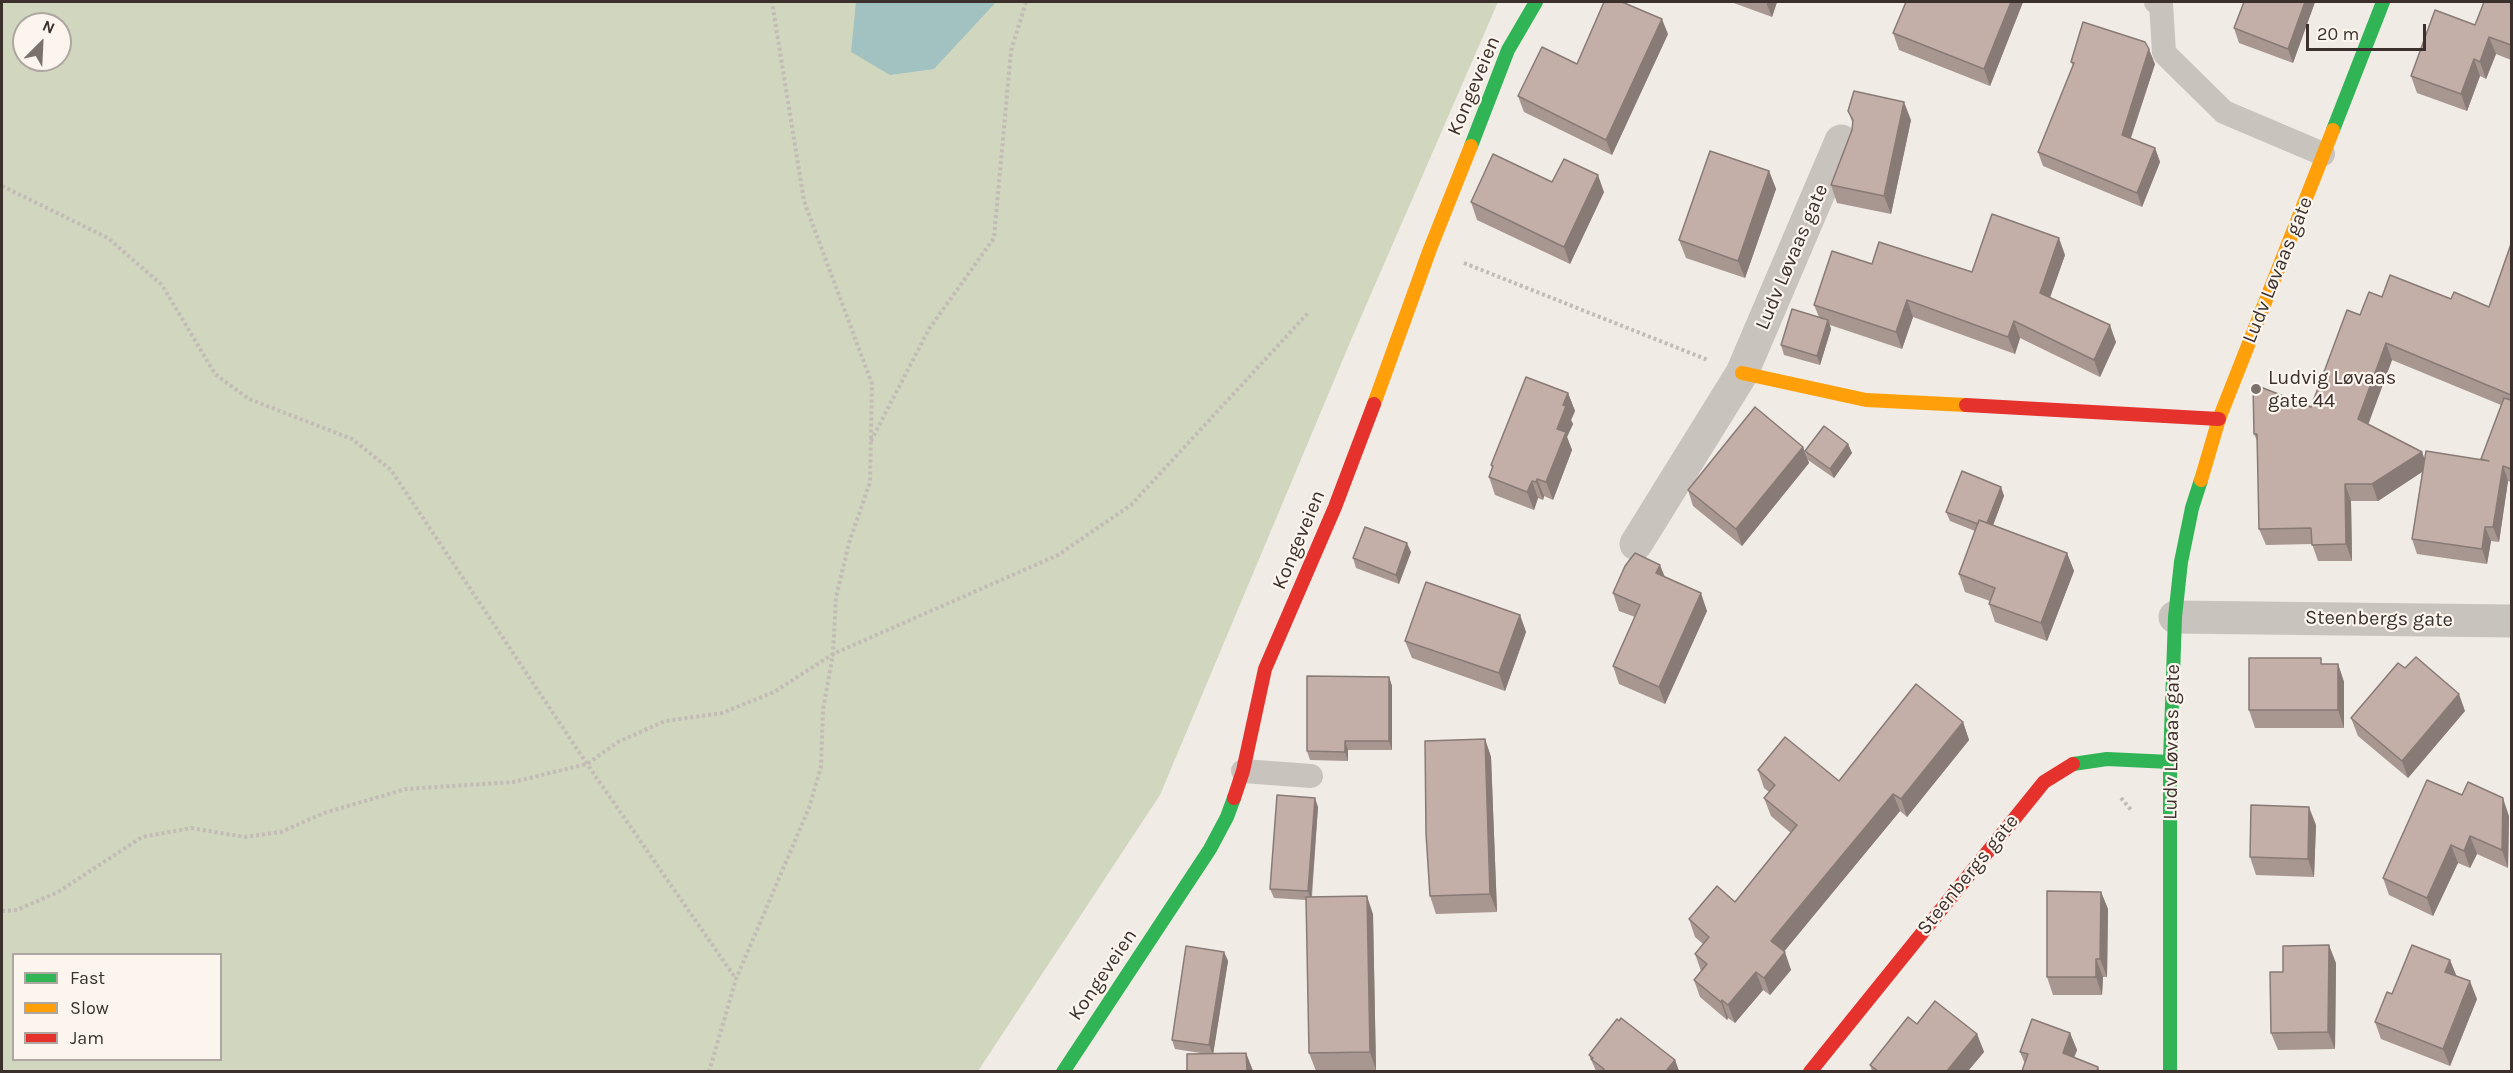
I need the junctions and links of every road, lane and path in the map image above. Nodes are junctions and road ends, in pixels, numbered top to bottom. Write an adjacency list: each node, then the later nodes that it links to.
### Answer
1 (772, 2): 13 (path)
2 (1026, 2): 13 (path)
3 (1536, 2): 9 (street, Kongeveien)
4 (2156, 2): 7 (lane)
5 (2383, 2): 7 (street, Ludv Løvaas gate)
6 (1841, 141): 11 (street, Ludv Løvaas gate)
7 (2323, 154): 12 (street, Ludv Løvaas gate)
8 (2, 186): 19 (path)
9 (1430, 249): 11 (path); 20 (street, Kongeveien)
10 (1308, 313): 17 (path)
11 (1742, 373): 12 (street); 14 (street, Ludv Løvaas gate)
12 (2219, 419): 15 (street, Ludv Løvaas gate)
13 (871, 442): 17 (path)
14 (1636, 544)
15 (2175, 617): 16 (street, Steenbergs gate); 18 (street, Ludv Løvaas gate)
16 (2511, 621)
17 (833, 654): 19 (path); 25 (path)
18 (2170, 762): 28 (street, Steenbergs gate); 29 (street, Ludv Løvaas gate)
19 (587, 764): 24 (path); 25 (path)
20 (1243, 771): 21 (lane); 27 (street, Kongeveien)
21 (1311, 777)
22 (2111, 794): 23 (path)
23 (2135, 815)
24 (2, 911)
25 (736, 980): 26 (path)
26 (709, 1071)
27 (1063, 1071)
28 (1810, 1071)
29 (2170, 1071)

